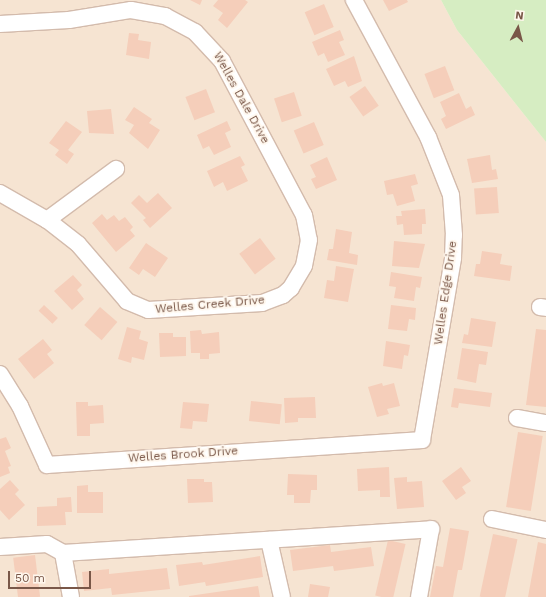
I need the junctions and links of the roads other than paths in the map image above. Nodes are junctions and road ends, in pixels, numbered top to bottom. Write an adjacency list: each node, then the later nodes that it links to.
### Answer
1 (354, 0): 10 (street, Welles Edge Drive)
2 (0, 24): 6 (street, Welles Dale Drive)
3 (116, 169): 5 (street)
4 (0, 193): 5 (street, Welles Creek Drive)
5 (47, 220): 6 (street, Welles Creek Drive)
6 (292, 288)
7 (0, 374): 10 (street, Welles Brook Drive)
8 (517, 418): 9 (street)
9 (546, 423)
10 (422, 440)
11 (492, 519): 12 (street)
12 (546, 530)
13 (269, 540): 15 (street); 17 (street); 18 (street)
14 (0, 547): 15 (street)
15 (63, 553): 16 (street)
16 (71, 597)
17 (282, 597)
18 (419, 597)

